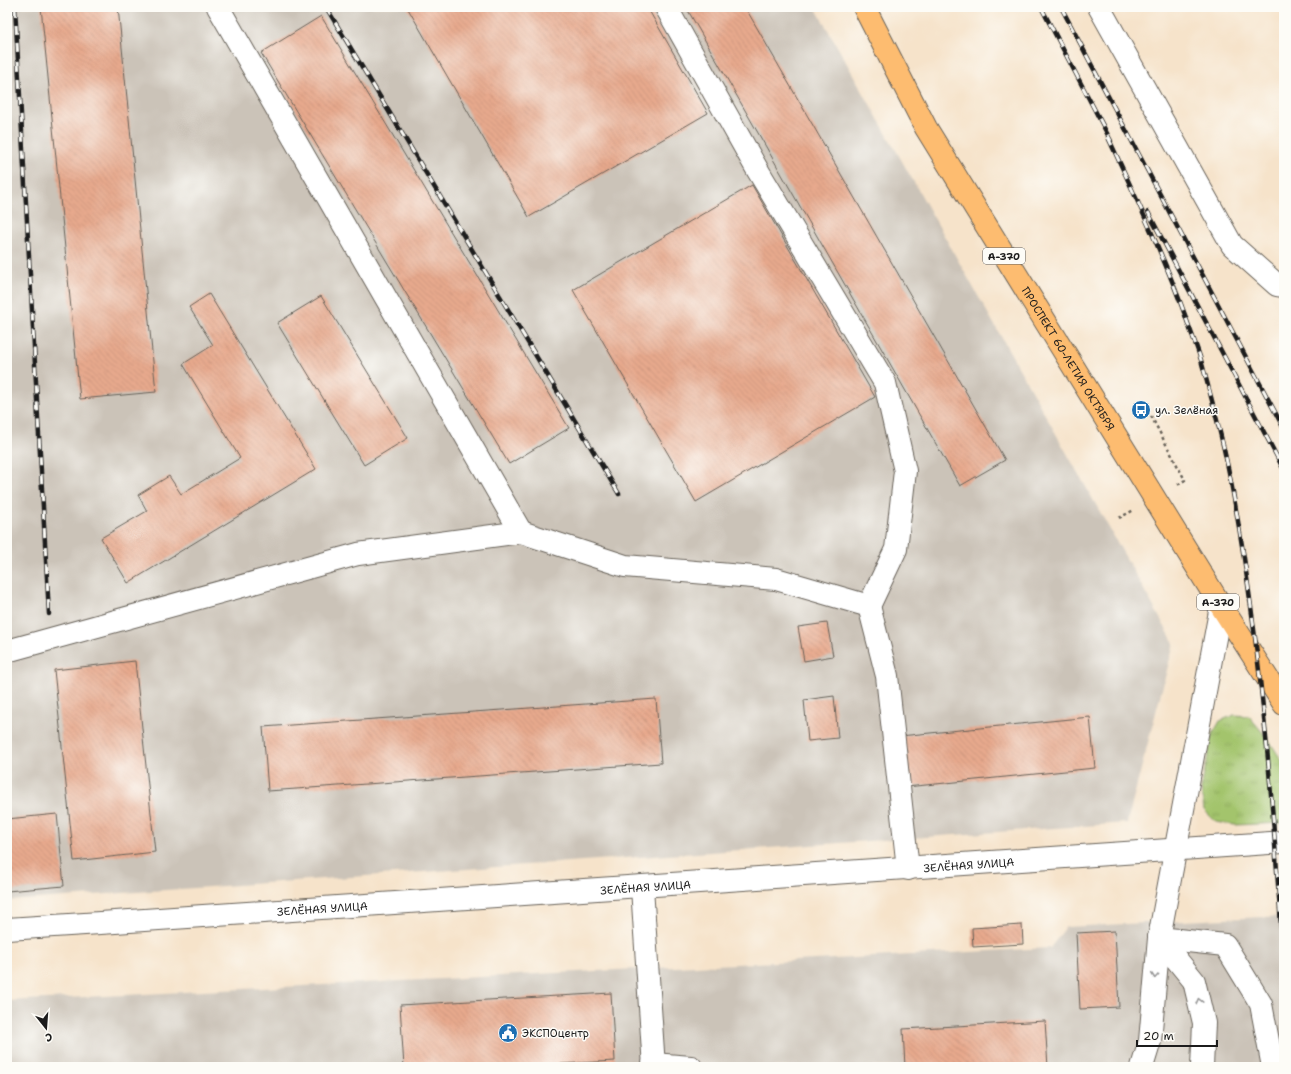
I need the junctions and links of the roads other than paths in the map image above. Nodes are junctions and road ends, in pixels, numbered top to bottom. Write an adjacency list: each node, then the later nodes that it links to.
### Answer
1 (218, 7): 6 (street)
2 (666, 7): 7 (street)
3 (864, 7): 8 (highway, ПРОСПЕКТ 60-ЛЕТИЯ ОКТЯБРЯ / А-370)
4 (1099, 7): 5 (street)
5 (1284, 286)
6 (521, 532): 7 (street); 9 (street)
7 (869, 606): 13 (street)
8 (1221, 606): 10 (highway, ПРОСПЕКТ 60-ЛЕТИЯ ОКТЯБРЯ / А-370); 12 (street)
9 (7, 651)
10 (1284, 704)
11 (1284, 842): 12 (street, ЗЕЛЁНАЯ УЛИЦА)
12 (1175, 851): 13 (street, ЗЕЛЁНАЯ УЛИЦА); 16 (street)
13 (908, 869): 14 (street, ЗЕЛЁНАЯ УЛИЦА)
14 (642, 888): 15 (street, ЗЕЛЁНАЯ УЛИЦА); 17 (street)
15 (7, 929)
16 (1158, 938): 19 (street, one-way to 19); 20 (street, one-way to 16); 21 (street)
17 (654, 1065): 18 (street)
18 (691, 1067)
19 (1142, 1067)
20 (1202, 1067)
21 (1273, 1067)

